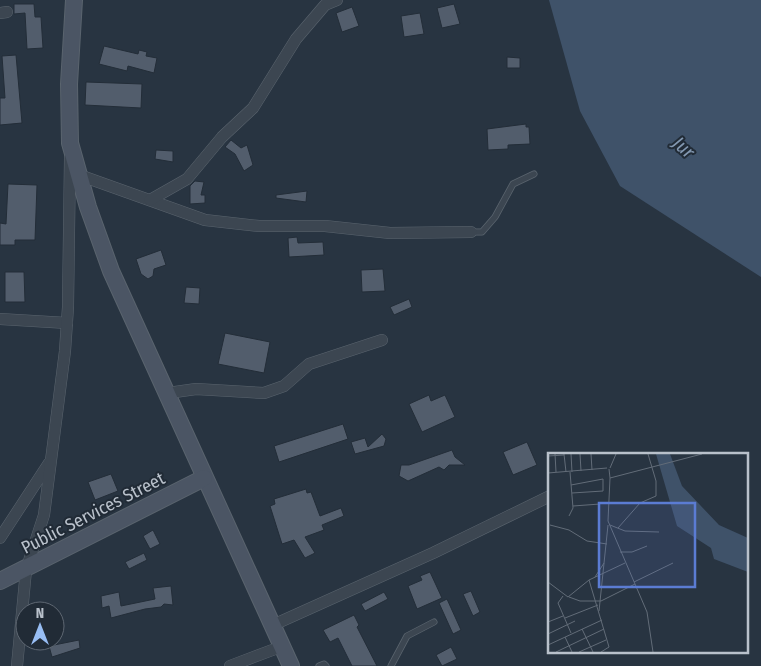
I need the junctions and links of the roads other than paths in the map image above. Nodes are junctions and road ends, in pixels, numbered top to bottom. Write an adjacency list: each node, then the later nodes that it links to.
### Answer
1 (74, 0): 3 (street)
2 (337, 0): 6 (street)
3 (70, 143): 5 (street); 9 (street)
4 (534, 174): 7 (lane)
5 (79, 175): 6 (street); 11 (street)
6 (150, 200): 7 (street)
7 (471, 232)
8 (0, 319): 9 (street)
9 (67, 323): 12 (street)
10 (382, 340): 11 (street)
11 (168, 393): 13 (street)
12 (52, 460): 15 (street); 16 (street)
13 (204, 478): 16 (street, Public Services Street); 19 (street)
14 (548, 497): 19 (street)
15 (0, 538)
16 (26, 570): 17 (street, Public Services Street); 21 (street)
17 (0, 581)
18 (434, 622): 26 (lane)
19 (273, 625): 20 (street)
20 (283, 646): 22 (street); 23 (street)
21 (17, 666)
22 (230, 666)
23 (291, 666)
24 (318, 666): 25 (lane)
25 (326, 666)
26 (391, 666)

